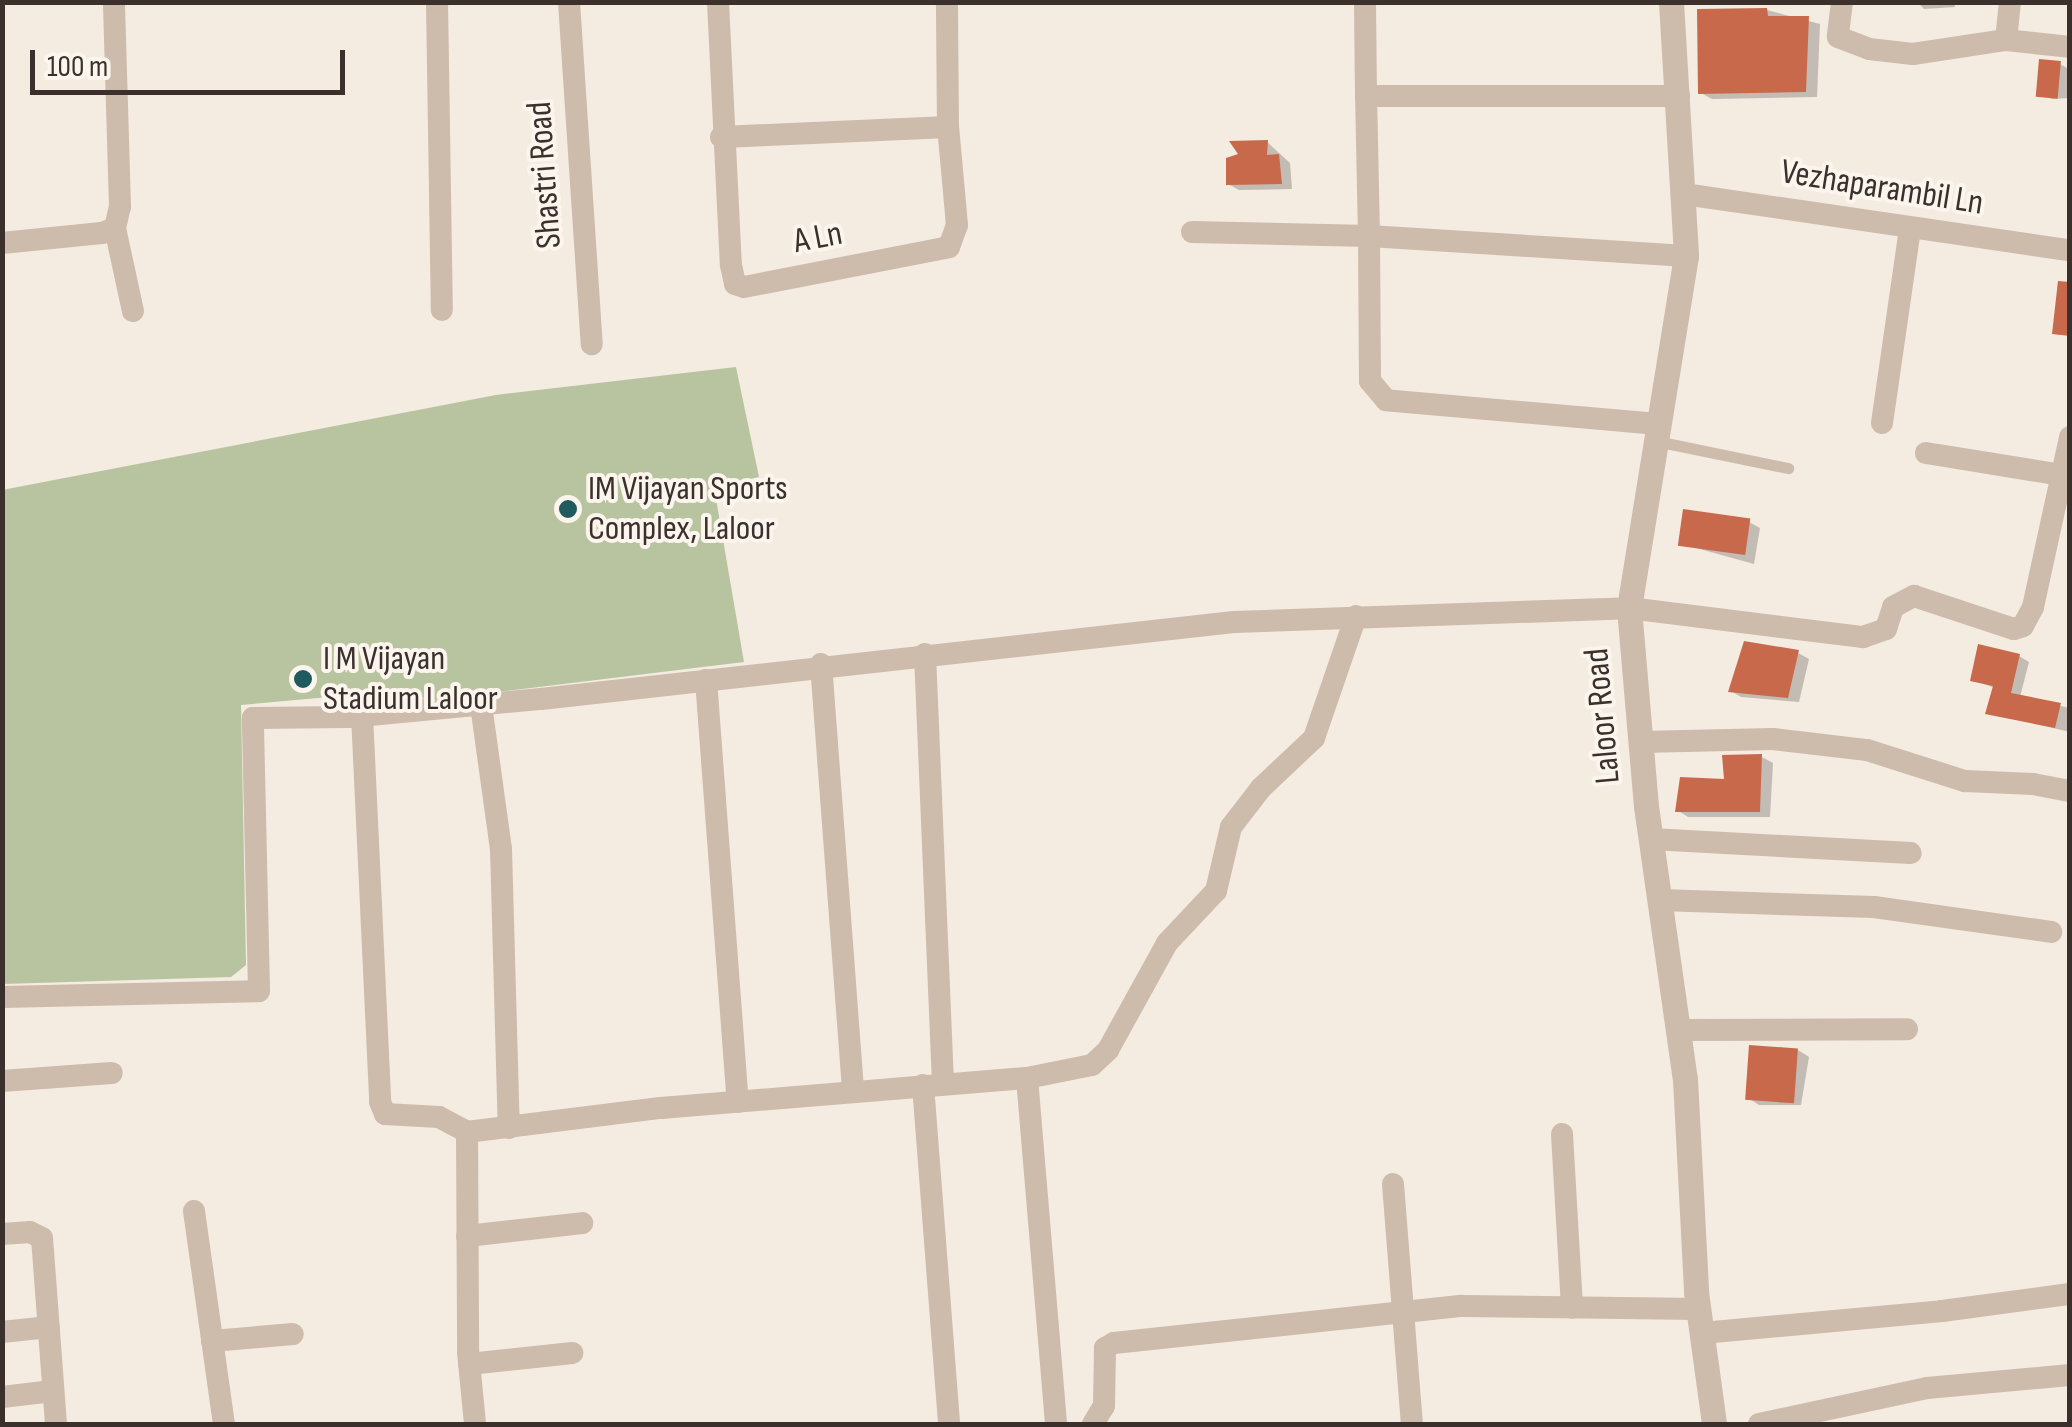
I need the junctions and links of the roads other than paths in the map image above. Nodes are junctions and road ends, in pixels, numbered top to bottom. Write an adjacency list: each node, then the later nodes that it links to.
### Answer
1 (114, 2): 17 (street)
2 (437, 2): 24 (street)
3 (569, 2): 26 (street, Shastri Road)
4 (718, 2): 15 (street, A Ln)
5 (947, 2): 14 (street, A Ln)
6 (1365, 2): 12 (street)
7 (1671, 2): 13 (street, Laloor Road)
8 (1842, 2): 10 (street)
9 (2010, 2): 10 (street)
10 (2006, 40): 11 (street)
11 (2070, 47)
12 (1366, 96): 13 (street); 20 (street)
13 (1679, 96): 16 (street, Laloor Road)
14 (948, 127): 15 (street); 15 (street, A Ln)
15 (722, 136)
16 (1684, 194): 18 (street, Vezhaparambil Ln); 23 (street, Laloor Road)
17 (115, 228): 21 (street); 25 (street)
18 (1910, 228): 22 (street, Vezhaparambil Ln); 27 (street)
19 (1192, 232): 20 (street)
20 (1369, 236): 23 (street); 28 (street)
21 (2, 242)
22 (2070, 250)
23 (1686, 256): 28 (street, Laloor Road)
24 (442, 310)
25 (133, 311)
26 (592, 344)
27 (1882, 422)
28 (1657, 432): 31 (lane); 33 (street, Laloor Road)
29 (2070, 436): 32 (street)
30 (1926, 453): 32 (street)
31 (1788, 468)
32 (2062, 476): 33 (street)
33 (1628, 608): 34 (street); 40 (street, Laloor Road)
34 (1356, 616): 35 (street); 50 (street)
35 (925, 654): 36 (street); 52 (street)
36 (820, 664): 37 (street); 53 (street)
37 (706, 680): 38 (street); 54 (street)
38 (481, 704): 39 (street); 55 (street)
39 (362, 715): 46 (street); 56 (street)
40 (1640, 742): 41 (street); 42 (street, Laloor Road)
41 (2070, 791)
42 (1651, 838): 43 (street); 44 (street, Laloor Road)
43 (1912, 853)
44 (1660, 900): 45 (street); 48 (street, Laloor Road)
45 (2051, 932)
46 (2, 997)
47 (1908, 1028): 48 (street)
48 (1677, 1030): 66 (street, Laloor Road)
49 (112, 1074): 51 (street)
50 (1027, 1078): 52 (street); 80 (street)
51 (2, 1080)
52 (933, 1084): 53 (street); 79 (street)
53 (853, 1091): 54 (street)
54 (738, 1102): 55 (street)
55 (509, 1128): 56 (street)
56 (467, 1132): 62 (street)
57 (1562, 1134): 64 (street)
58 (1392, 1184): 65 (street)
59 (194, 1211): 70 (street)
60 (582, 1222): 62 (street)
61 (2, 1234): 67 (street)
62 (467, 1236): 72 (street)
63 (2070, 1294): 66 (street)
64 (1572, 1308): 65 (street); 66 (street)
65 (1401, 1312): 81 (street); 82 (street)
66 (1700, 1321): 83 (street, Laloor Road)
67 (49, 1326): 68 (street); 74 (street)
68 (2, 1332)
69 (293, 1334): 70 (street)
70 (212, 1340): 77 (street)
71 (572, 1353): 72 (street)
72 (469, 1364): 78 (street)
73 (2070, 1375): 84 (street)
74 (53, 1391): 75 (street); 76 (street)
75 (2, 1397)
76 (56, 1424)
77 (224, 1424)
78 (475, 1424)
79 (949, 1424)
80 (1056, 1424)
81 (1093, 1424)
82 (1412, 1424)
83 (1714, 1424)
84 (1759, 1424)

